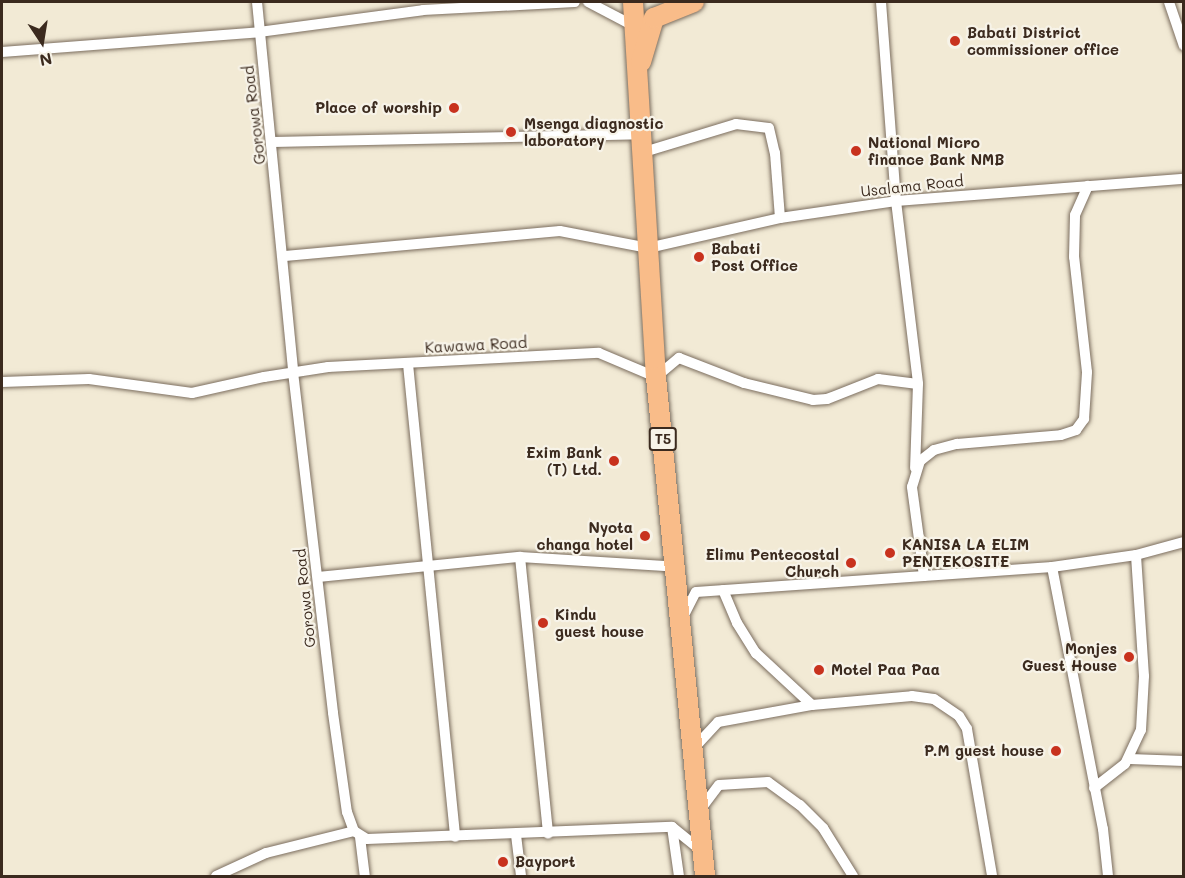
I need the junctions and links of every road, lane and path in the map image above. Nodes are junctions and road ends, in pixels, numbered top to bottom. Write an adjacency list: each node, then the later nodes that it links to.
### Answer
1 (257, 2): 9 (street, Gorowa Road)
2 (575, 2): 9 (street)
3 (588, 2): 8 (street)
4 (670, 2): 8 (highway)
5 (694, 2): 12 (highway)
6 (881, 2): 17 (street)
7 (1169, 2): 10 (street)
8 (633, 13): 12 (highway, T5)
9 (259, 32): 11 (street); 13 (street, Gorowa Road)
10 (1184, 46)
11 (2, 52)
12 (639, 74): 14 (highway, T5)
13 (273, 142): 14 (street); 20 (street, Gorowa Road)
14 (643, 143): 18 (street); 19 (highway, T5)
15 (1184, 178): 16 (street, Usalama Road)
16 (1088, 186): 17 (street, Usalama Road); 26 (street)
17 (896, 201): 18 (street, Usalama Road); 25 (street)
18 (780, 218): 19 (street, Usalama Road)
19 (648, 248): 20 (street); 23 (highway, T5)
20 (285, 256): 22 (street, Gorowa Road)
21 (408, 364): 22 (street, Kawawa Road); 23 (street, Kawawa Road); 30 (street)
22 (293, 372): 24 (street, Kawawa Road); 34 (street, Gorowa Road)
23 (656, 377): 25 (street); 31 (highway, T5)
24 (2, 382)
25 (918, 384): 26 (street)
26 (915, 468): 33 (street)
27 (1184, 542): 28 (street)
28 (1136, 555): 32 (street); 39 (street)
29 (520, 557): 30 (street); 31 (street); 45 (street)
30 (429, 566): 34 (street); 47 (street)
31 (677, 567): 36 (highway, T5)
32 (1052, 567): 33 (street); 41 (street)
33 (924, 576): 35 (street)
34 (318, 577): 44 (street, Gorowa Road)
35 (723, 590): 36 (street); 37 (street)
36 (681, 621): 38 (highway, T5)
37 (812, 705): 38 (street); 55 (street)
38 (692, 751): 42 (highway, T5)
39 (1130, 759): 40 (street); 41 (street)
40 (1184, 761)
41 (1094, 788): 56 (street)
42 (698, 813): 48 (highway, T5); 54 (street)
43 (672, 827): 45 (street); 48 (street); 52 (street)
44 (357, 834): 47 (street); 49 (street); 50 (street, Gorowa Road)
45 (548, 834): 46 (street)
46 (516, 835): 47 (street); 51 (street)
47 (455, 837)
48 (702, 851): 53 (highway, T5)
49 (216, 876)
50 (365, 876)
51 (521, 876)
52 (680, 876)
53 (705, 876)
54 (853, 876)
55 (992, 876)
56 (1108, 876)

